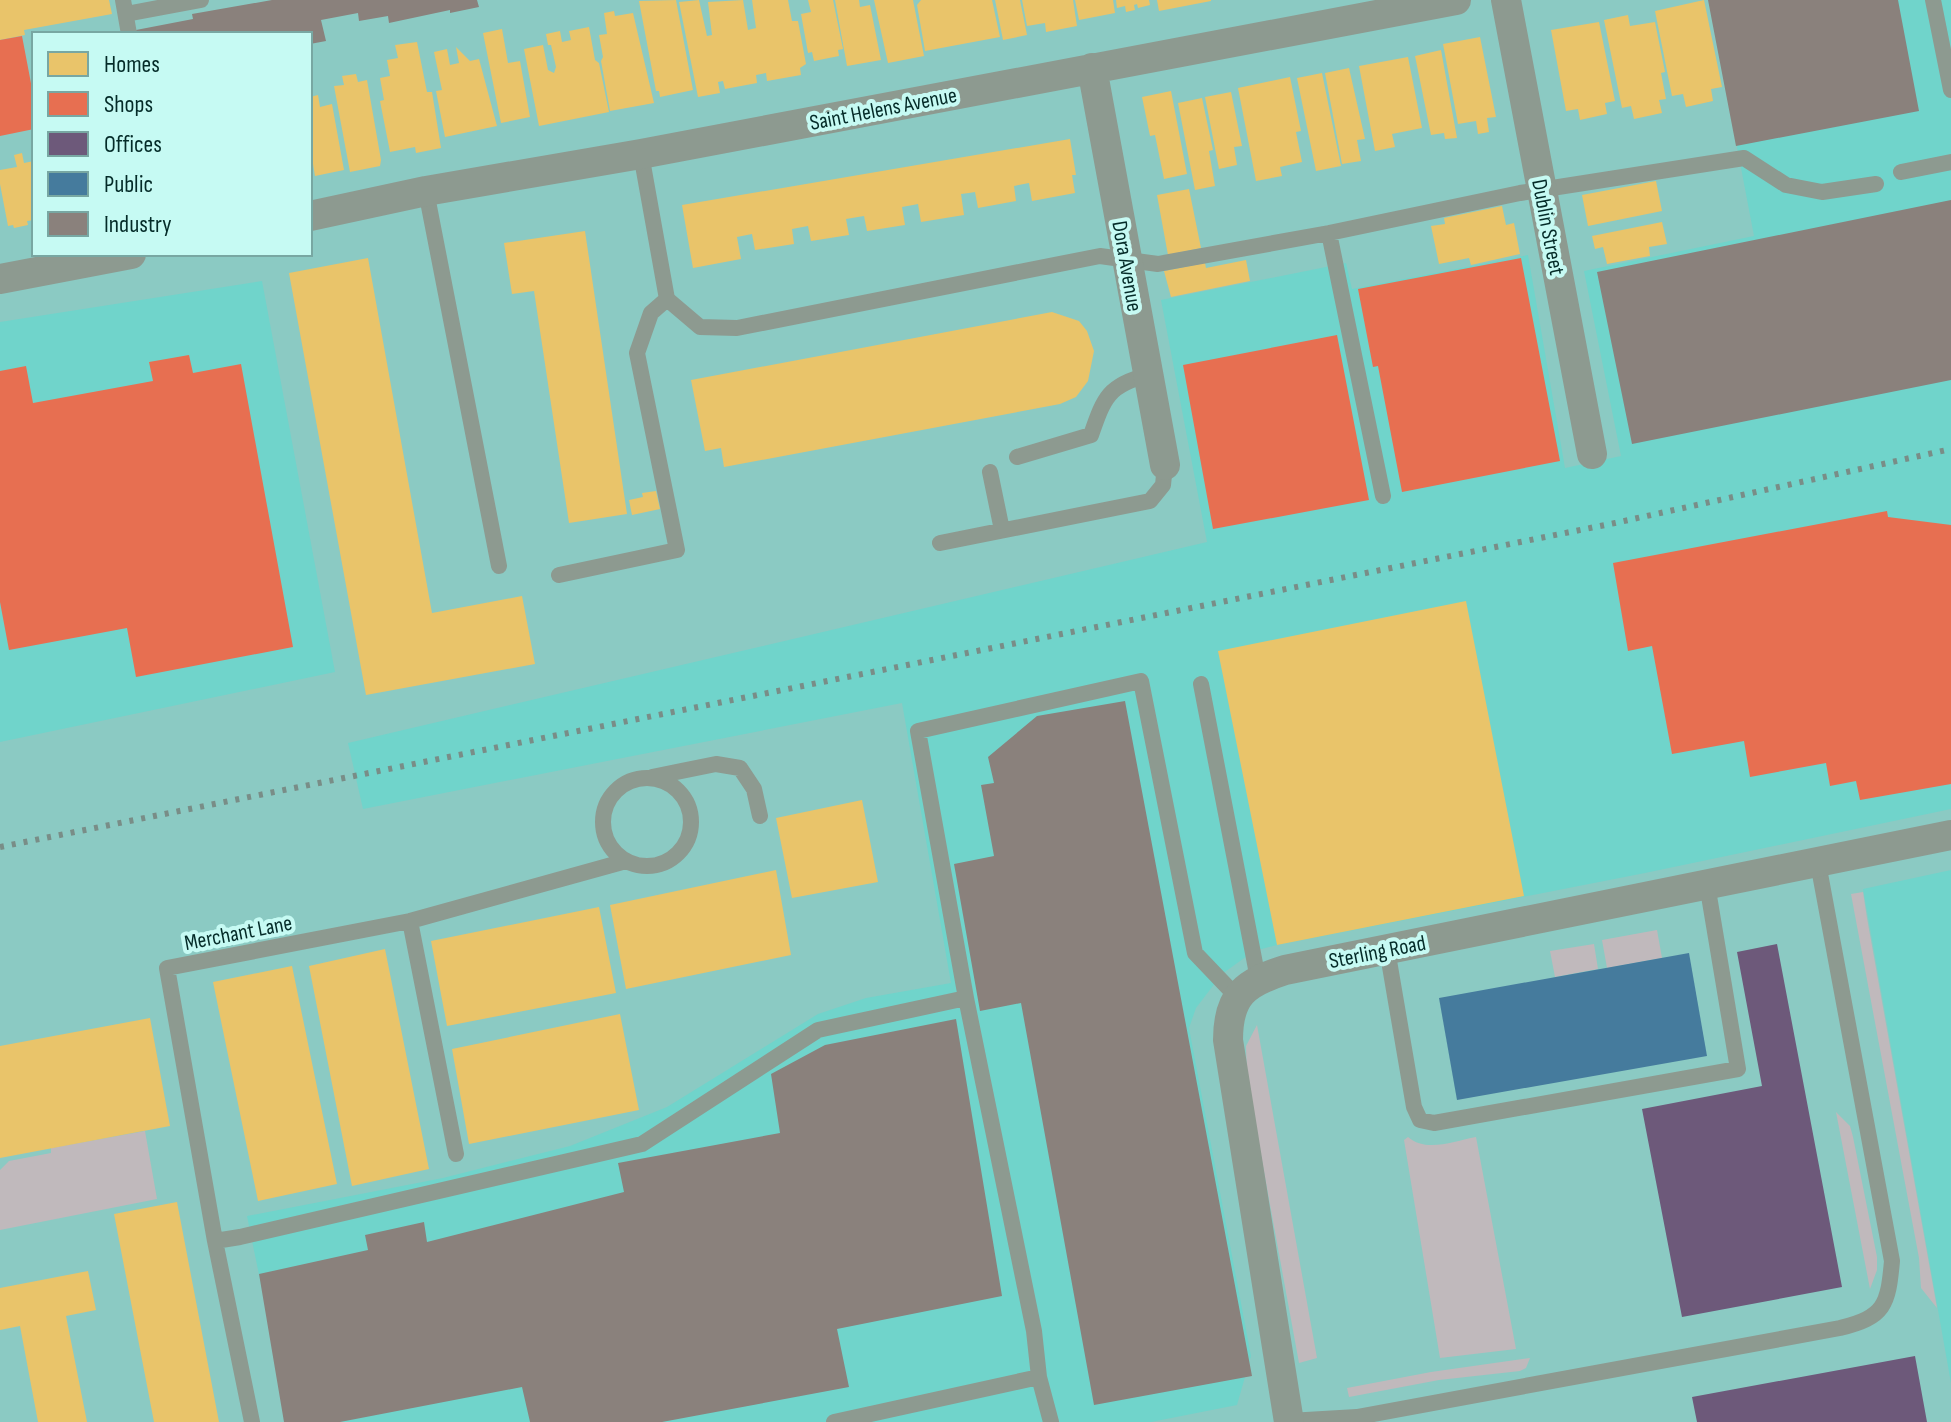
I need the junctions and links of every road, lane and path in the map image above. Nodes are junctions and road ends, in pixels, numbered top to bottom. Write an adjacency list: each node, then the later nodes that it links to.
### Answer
1 (201, 0): 5 (lane)
2 (1456, 0): 7 (street, Saint Helens Avenue)
3 (1506, 0): 13 (street, Dublin Street)
4 (1933, 0): 8 (lane)
5 (124, 7): 6 (lane)
6 (129, 32)
7 (1092, 68): 9 (street, Saint Helens Avenue); 18 (street, Dora Avenue)
8 (1951, 90)
9 (641, 154): 14 (street, Saint Helens Avenue); 20 (lane)
10 (1951, 162): 11 (lane)
11 (1901, 172)
12 (1876, 184): 13 (lane)
13 (1542, 190): 16 (lane); 22 (street, Dublin Street)
14 (426, 191): 15 (street, Saint Helens Avenue); 29 (lane)
15 (312, 216)
16 (1329, 233): 18 (lane); 26 (lane)
17 (121, 256): 19 (street)
18 (1127, 262): 20 (lane); 21 (street, Dora Avenue)
19 (0, 279)
20 (667, 299): 30 (lane)
21 (1148, 375): 23 (lane); 24 (street, Dora Avenue)
22 (1592, 454)
23 (1017, 457)
24 (1165, 465): 27 (lane)
25 (990, 472): 27 (lane)
26 (1383, 496)
27 (1002, 530): 28 (lane)
28 (940, 543)
29 (499, 566)
30 (559, 575)
31 (1201, 684): 40 (lane)
32 (650, 777): 33 (lane); 35 (lane); 35 (lane, Merchant Lane)
33 (760, 816)
34 (1951, 835): 36 (street, Sterling Road)
35 (626, 861): 38 (lane, Merchant Lane)
36 (1818, 863): 37 (street, Sterling Road); 48 (lane)
37 (1707, 884): 39 (street, Sterling Road); 39 (lane)
38 (410, 921): 42 (lane); 43 (lane, Merchant Lane)
39 (1387, 949): 40 (street, Sterling Road)
40 (1248, 988): 41 (lane); 48 (street)
41 (966, 998): 43 (lane); 44 (lane)
42 (456, 1154)
43 (215, 1241): 45 (lane, Merchant Lane)
44 (1039, 1377): 46 (lane); 47 (lane)
45 (252, 1422)
46 (834, 1422)
47 (1051, 1422)
48 (1287, 1422)

